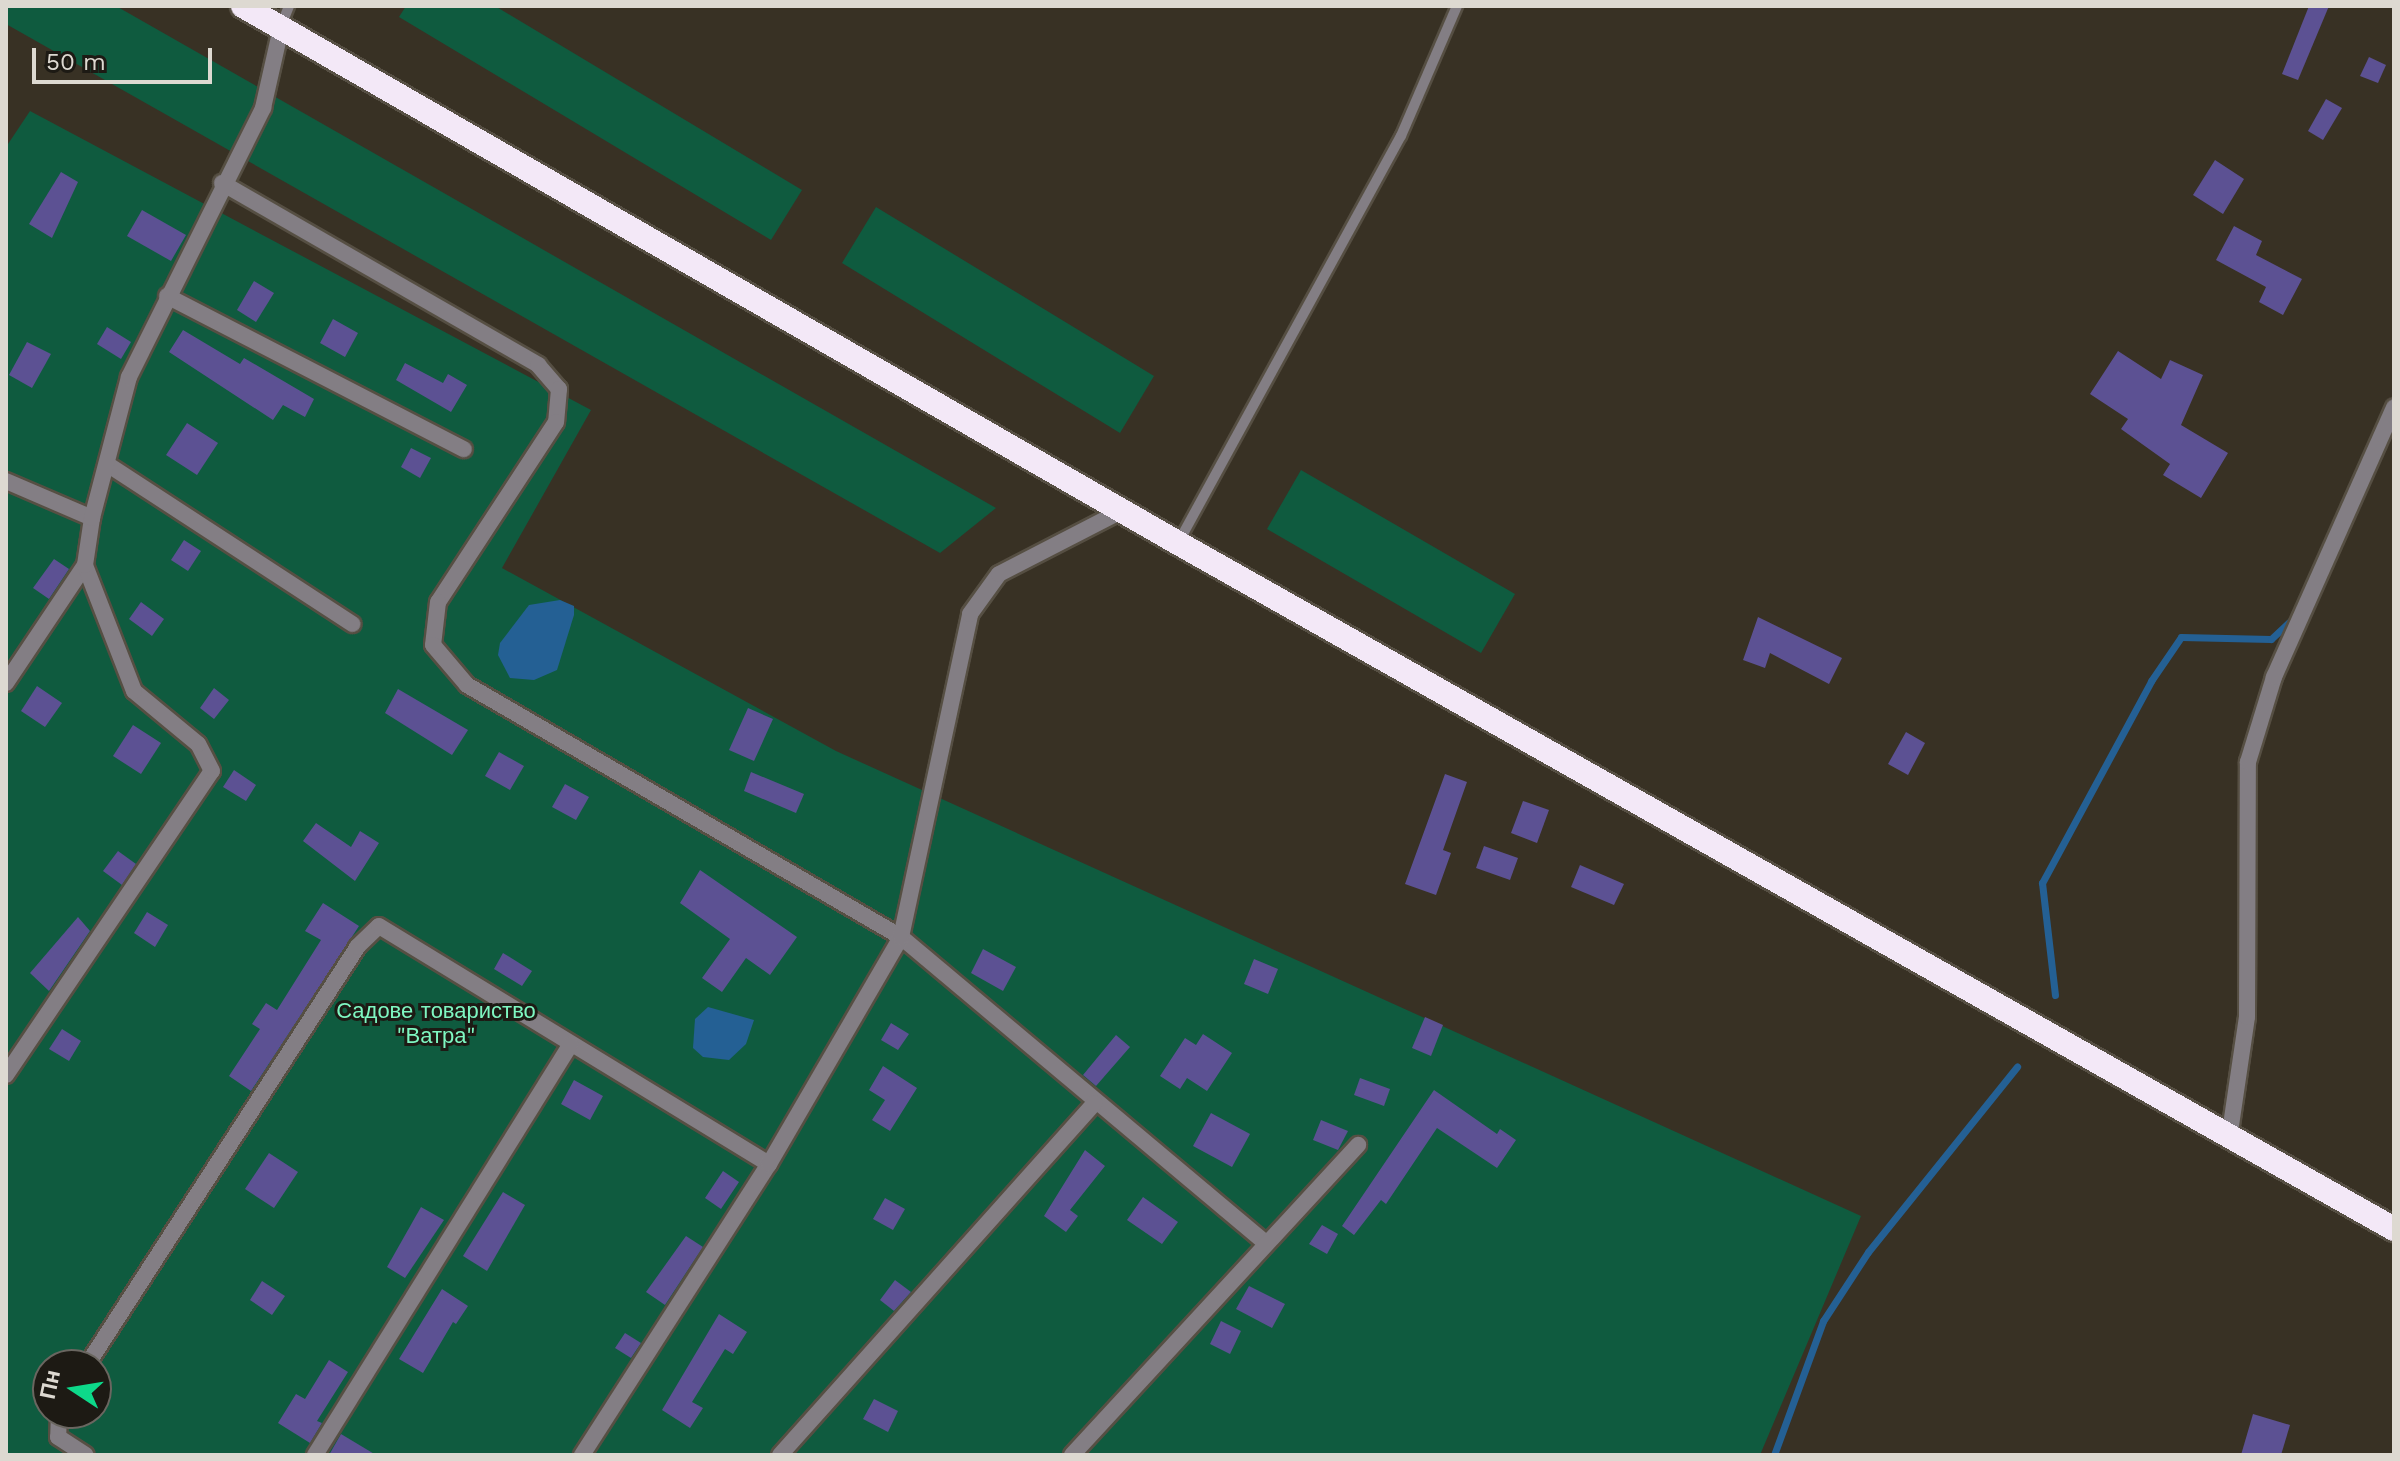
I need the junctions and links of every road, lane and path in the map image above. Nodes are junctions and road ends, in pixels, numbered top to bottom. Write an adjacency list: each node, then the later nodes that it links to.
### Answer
1 (243, 6): 3 (highway)
2 (1457, 6): 12 (lane)
3 (285, 17): 4 (street); 10 (highway)
4 (222, 183): 5 (street); 16 (street)
5 (167, 296): 7 (street); 8 (street)
6 (2394, 407): 20 (street)
7 (464, 449)
8 (107, 464): 11 (street); 14 (street)
9 (6, 481): 11 (street)
10 (1123, 510): 12 (highway); 16 (street)
11 (92, 518): 13 (street)
12 (1178, 543): 20 (highway)
13 (85, 565): 15 (street); 18 (street)
14 (352, 624)
15 (6, 683)
16 (901, 937): 19 (street); 22 (street)
17 (570, 1045): 22 (street); 25 (street); 28 (street)
18 (6, 1075)
19 (1095, 1103): 24 (street); 30 (street)
20 (2230, 1132): 23 (highway)
21 (1358, 1145): 24 (street)
22 (769, 1164): 29 (street)
23 (2394, 1229)
24 (1266, 1243): 31 (street)
25 (97, 1349)
26 (58, 1429): 27 (street)
27 (86, 1455)
28 (315, 1455)
29 (582, 1455)
30 (780, 1455)
31 (1072, 1455)

